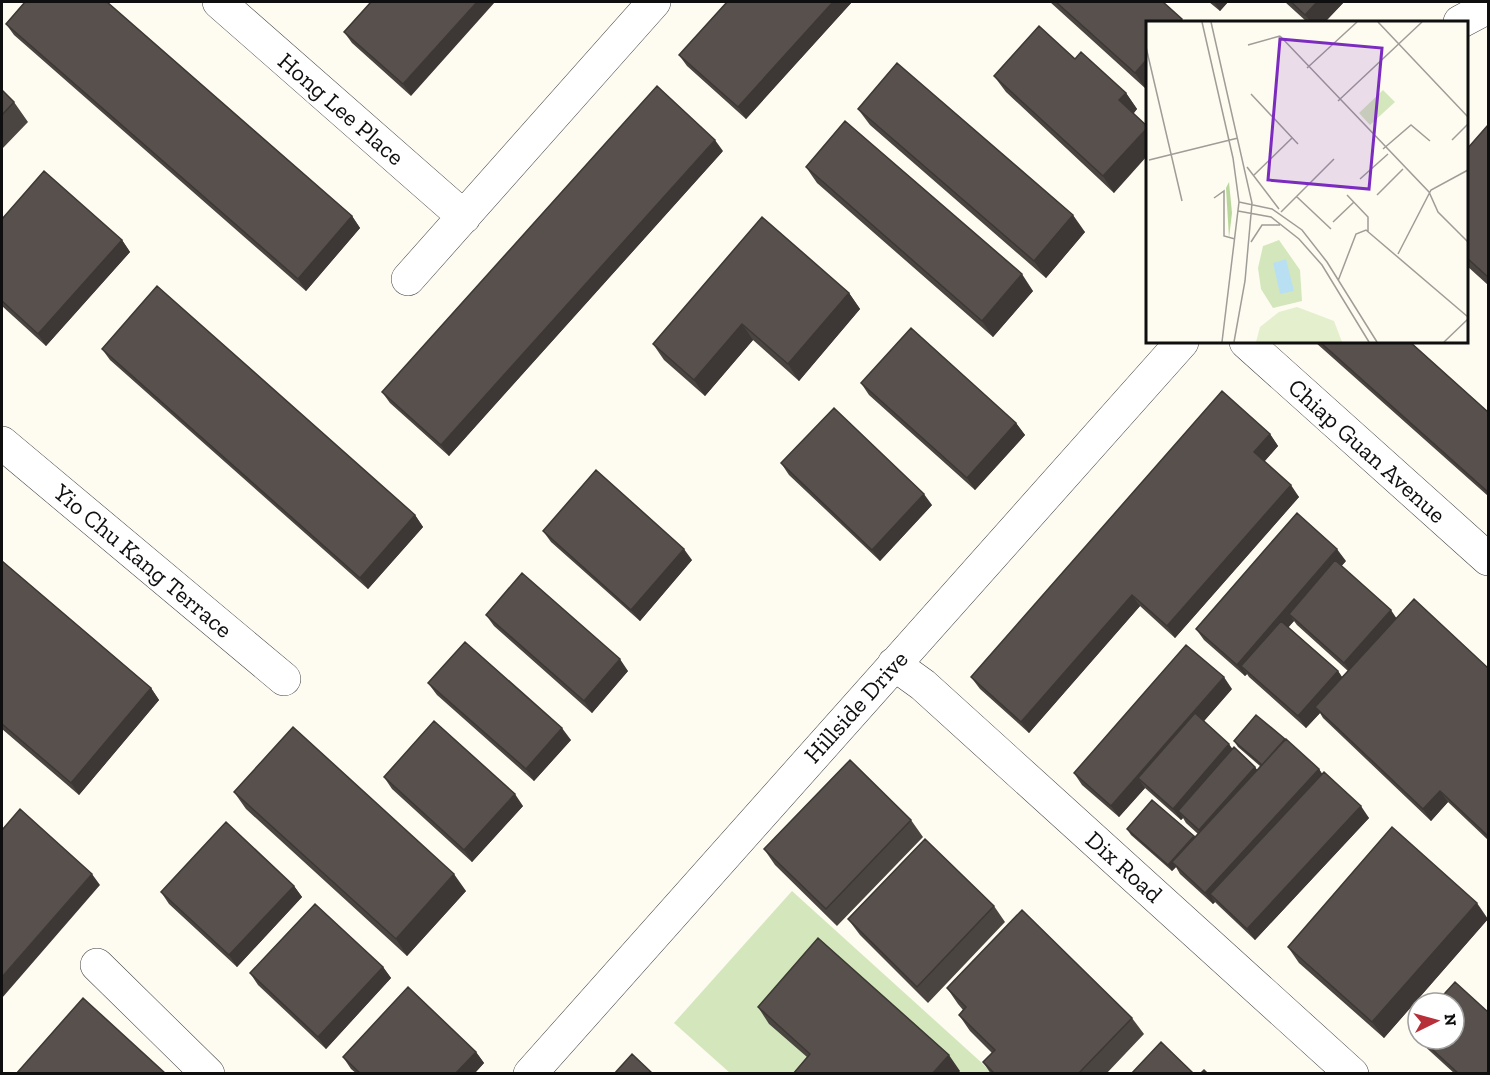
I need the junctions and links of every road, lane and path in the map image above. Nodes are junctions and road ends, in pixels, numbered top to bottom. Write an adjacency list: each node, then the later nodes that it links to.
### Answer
1 (219, 2): 5 (street, Hong Lee Place)
2 (654, 2): 5 (street)
3 (1488, 7): 4 (street)
4 (1462, 21)
5 (464, 217): 6 (street)
6 (408, 279)
7 (1180, 344): 11 (street, Hillside Drive)
8 (1248, 344): 10 (street, Chiap Guan Avenue)
9 (2, 443): 12 (street, Yio Chu Kang Terrace)
10 (1488, 559)
11 (894, 664): 15 (street, Hillside Drive); 16 (street, Dix Road)
12 (284, 679)
13 (97, 965): 14 (street)
14 (208, 1074)
15 (530, 1074)
16 (1352, 1074)

